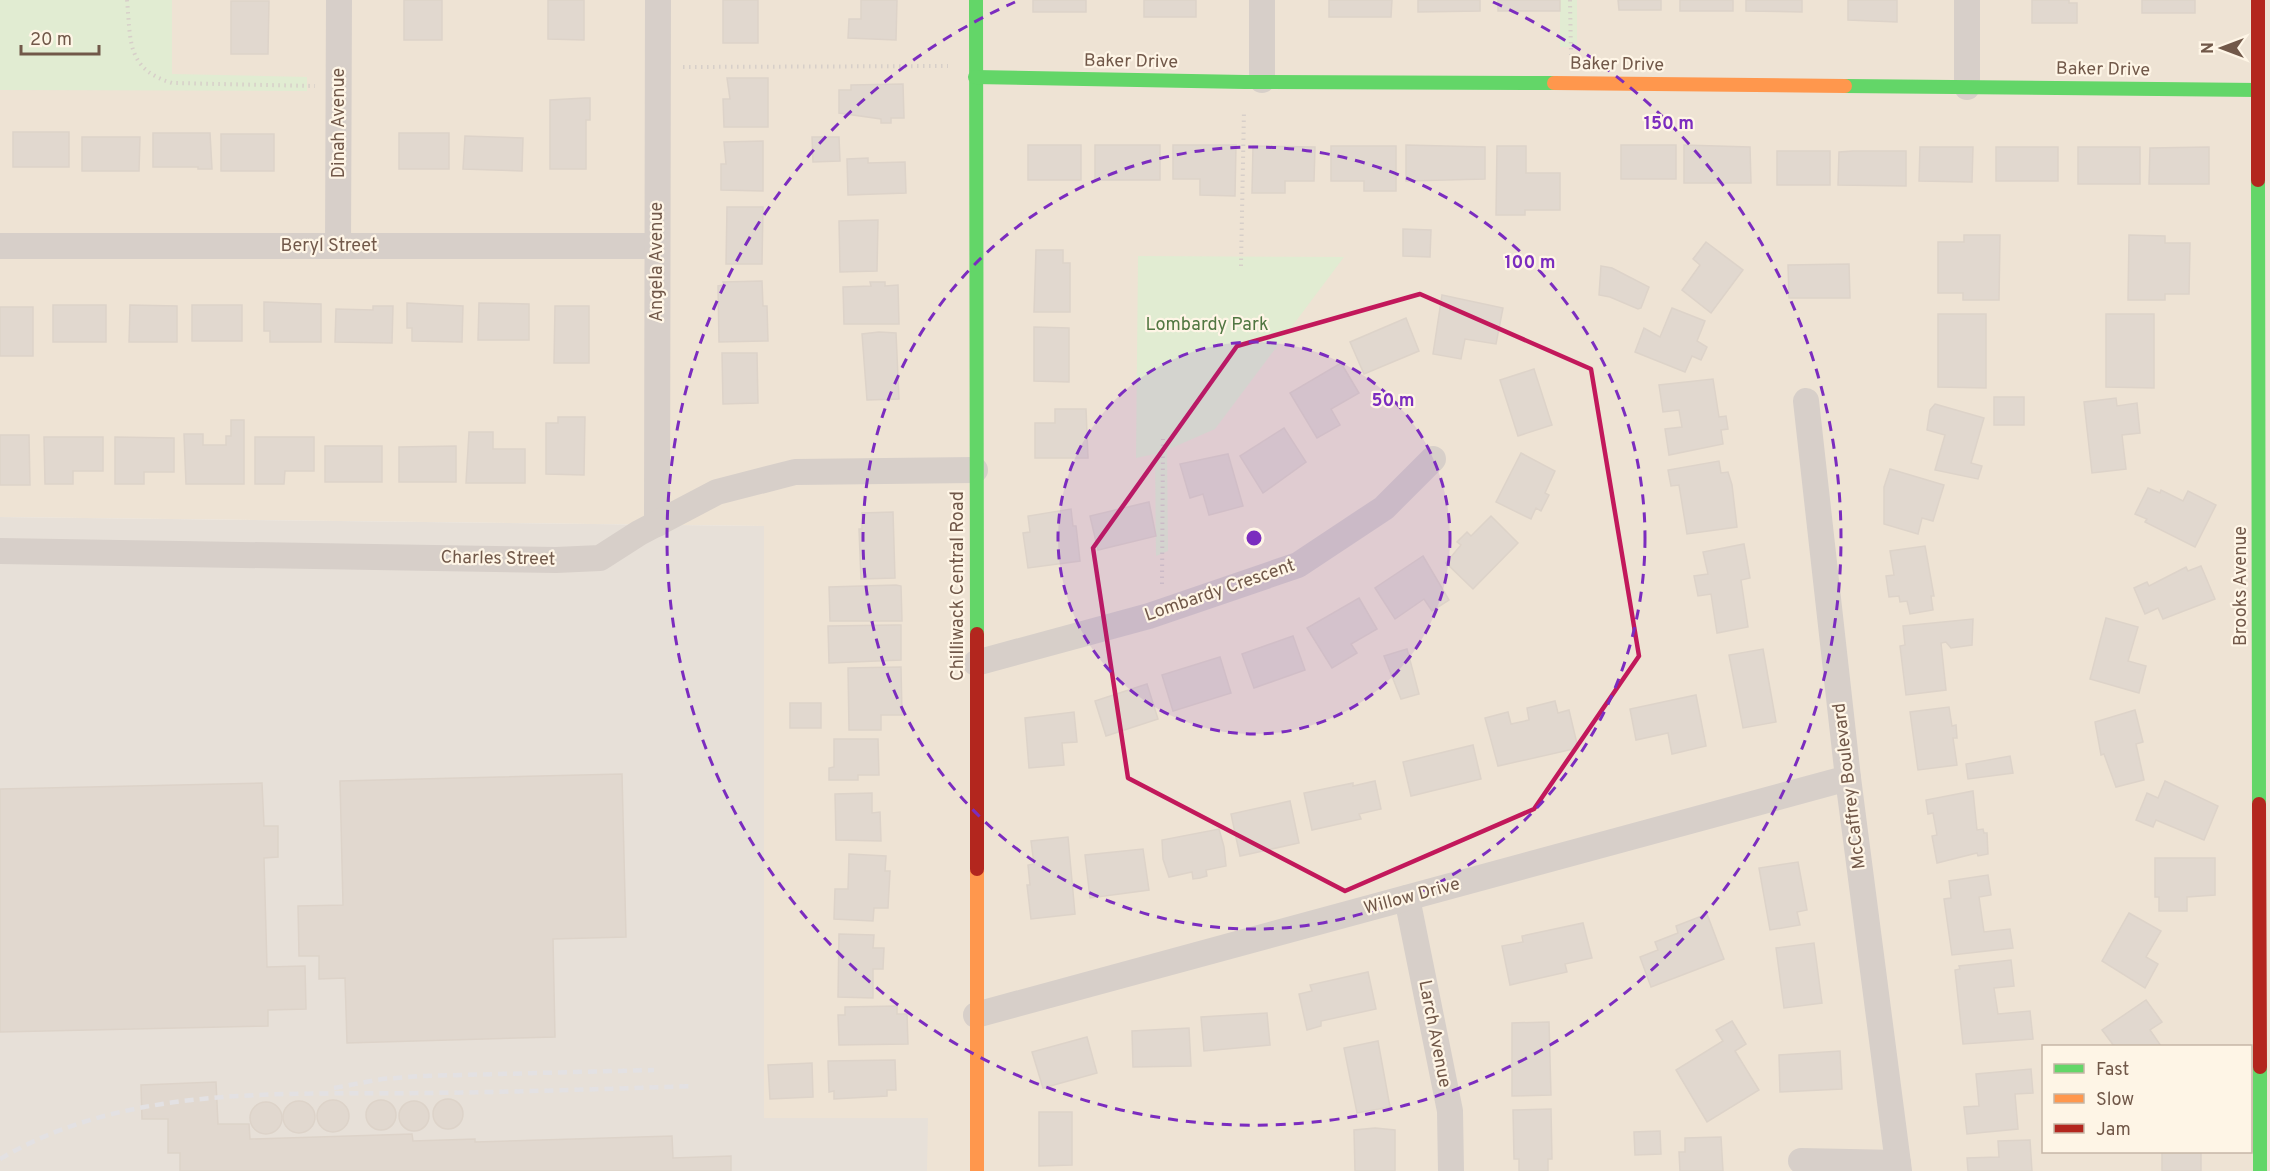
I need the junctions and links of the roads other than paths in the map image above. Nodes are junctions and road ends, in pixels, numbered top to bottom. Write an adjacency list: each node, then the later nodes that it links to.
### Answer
1 (339, 0): 12 (street, Dinah Avenue)
2 (658, 0): 13 (street, Angela Avenue)
3 (975, 0): 7 (street, Chilliwack Central Road)
4 (1262, 0): 8 (street)
5 (1967, 0): 9 (street)
6 (2258, 0): 10 (street, Brooks Avenue)
7 (975, 72): 8 (street, Baker Drive); 16 (street, Chilliwack Central Road)
8 (1253, 81): 9 (street, Baker Drive)
9 (1968, 87): 10 (street, Baker Drive)
10 (2258, 90): 20 (street, Brooks Avenue)
11 (0, 246): 12 (street, Beryl Street)
12 (339, 246): 13 (street, Beryl Street)
13 (657, 246): 17 (street, Angela Avenue)
14 (1806, 401): 21 (street, McCaffrey Boulevard)
15 (1433, 459): 19 (street, Lombardy Crescent)
16 (975, 470): 17 (street, Charles Street); 19 (street, Chilliwack Central Road)
17 (657, 524): 18 (street, Charles Street)
18 (0, 551)
19 (976, 663): 23 (street, Chilliwack Central Road)
20 (2264, 743): 28 (street, Brooks Avenue)
21 (1848, 778): 22 (street, Willow Drive); 25 (street, McCaffrey Boulevard)
22 (1407, 898): 23 (street, Willow Drive); 27 (street, Larch Avenue)
23 (976, 1015): 26 (street, Chilliwack Central Road)
24 (1801, 1161): 25 (street)
25 (1899, 1167)
26 (977, 1171)
27 (1451, 1171)
28 (2260, 1171)

